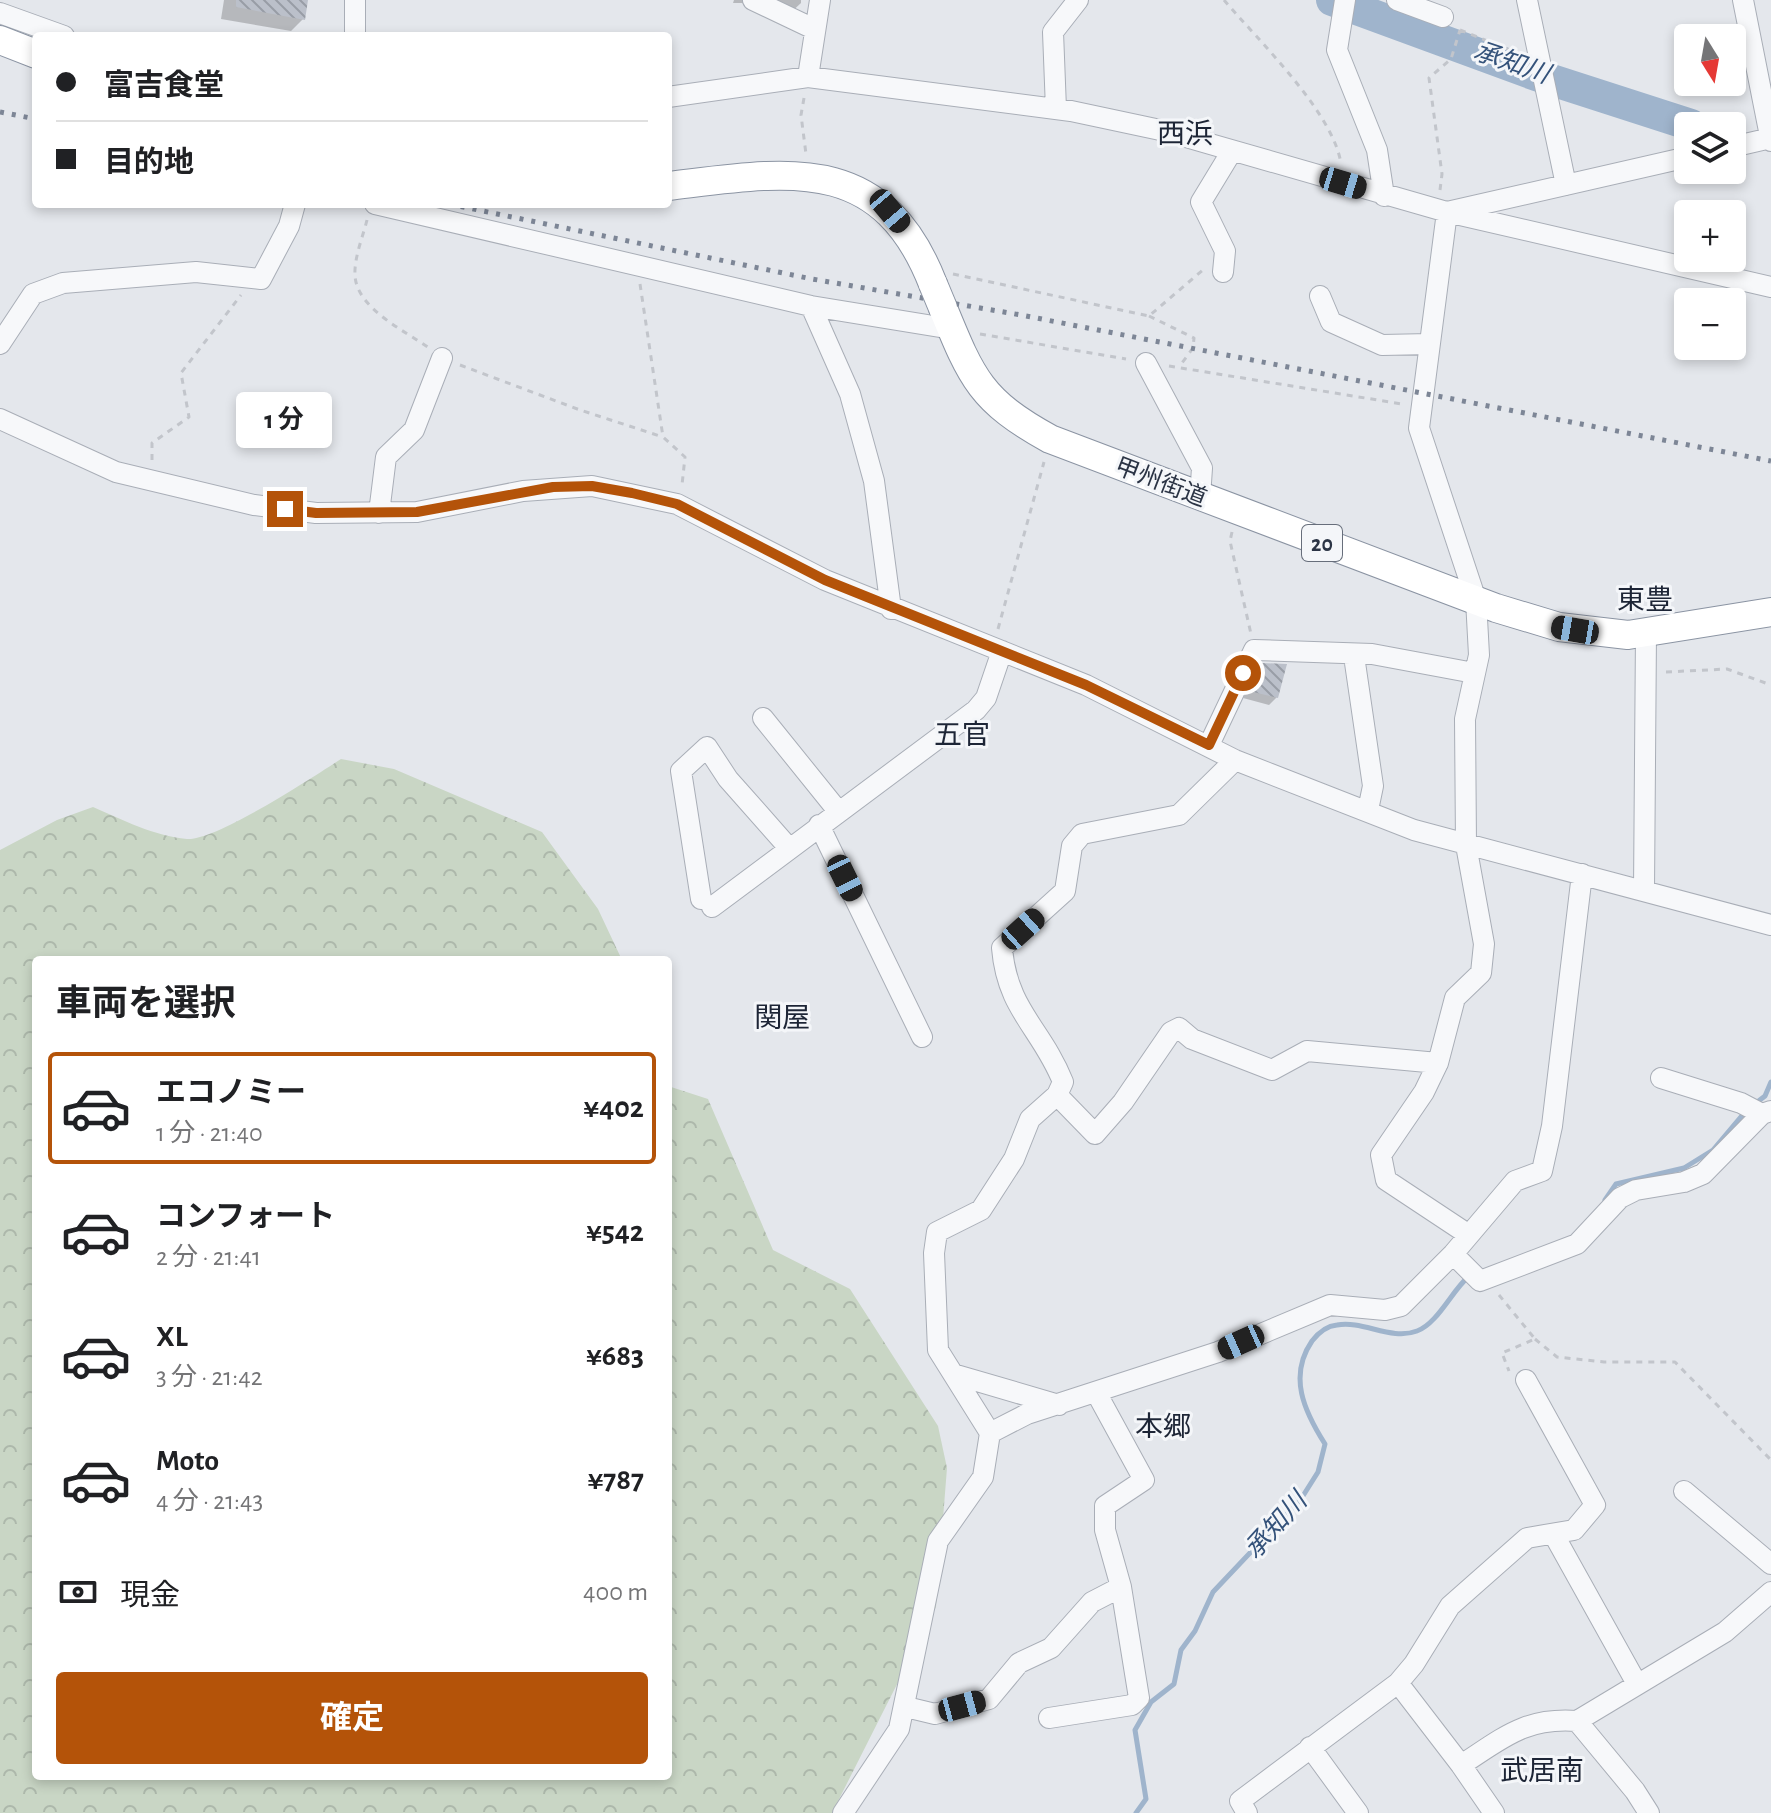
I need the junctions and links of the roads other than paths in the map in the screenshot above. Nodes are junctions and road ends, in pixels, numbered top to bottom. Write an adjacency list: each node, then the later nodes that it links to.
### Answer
1 (355, 0): 13 (street)
2 (753, 0): 11 (street)
3 (820, 0): 11 (street)
4 (1078, 0): 18 (street)
5 (1397, 0): 10 (street)
6 (1527, 0): 23 (street)
7 (1743, 0): 19 (street)
8 (1343, 7): 25 (street)
9 (0, 13): 12 (street)
10 (1443, 17)
11 (814, 29): 16 (street)
12 (53, 32)
13 (355, 32)
14 (0, 40): 15 (highway)
15 (32, 52)
16 (808, 77): 17 (street); 18 (street)
17 (672, 96)
18 (1056, 109): 21 (street)
19 (1770, 139): 20 (street)
20 (1746, 144)
21 (1232, 151): 25 (street); 29 (street)
22 (1674, 160): 23 (street)
23 (1566, 185): 28 (street)
24 (672, 186): 33 (highway, 甲州街道 / 20)
25 (1384, 196): 28 (street)
26 (294, 208): 34 (street)
27 (371, 211): 32 (street)
28 (1442, 211): 30 (street); 35 (street)
29 (1223, 272)
30 (1771, 287)
31 (1320, 296): 35 (street)
32 (811, 306): 33 (street); 42 (street)
33 (943, 307): 39 (highway, 甲州街道 / 20)
34 (0, 344)
35 (1430, 344): 41 (street)
36 (442, 358): 40 (street)
37 (1146, 363): 39 (street)
38 (0, 419): 40 (street)
39 (1200, 497): 41 (highway, 甲州街道 / 20)
40 (379, 513): 42 (street)
41 (1476, 600): 44 (highway, 甲州街道 / 20); 47 (street)
42 (891, 609): 45 (street)
43 (1771, 612): 44 (highway, 甲州街道 / 20)
44 (1646, 633): 57 (street)
45 (998, 649): 49 (street); 52 (street)
46 (1354, 656): 47 (street); 49 (street); 51 (street)
47 (1474, 673): 54 (street)
48 (763, 718): 52 (street)
49 (1209, 745): 50 (street)
50 (1235, 760): 51 (street); 62 (street)
51 (1368, 810): 54 (street)
52 (838, 811): 53 (street)
53 (819, 825): 55 (street); 59 (street)
54 (1466, 845): 56 (street); 60 (street)
55 (789, 848): 55 (street)
56 (1582, 874): 57 (street); 64 (street)
57 (1644, 891): 58 (street)
58 (1771, 925)
59 (922, 1037)
60 (1438, 1063): 62 (street); 64 (street)
61 (1661, 1078): 63 (street)
62 (1057, 1095): 66 (street)
63 (1757, 1110): 65 (street)
64 (1469, 1235): 65 (street)
65 (1471, 1270): 68 (street)
66 (953, 1374): 69 (street); 70 (street)
67 (1526, 1380): 72 (street)
68 (1097, 1394): 69 (street); 74 (street)
69 (1059, 1405): 70 (street)
70 (990, 1433): 78 (street)
71 (1684, 1491): 73 (street)
72 (1554, 1535): 76 (street); 77 (street)
73 (1771, 1564)
74 (1121, 1587): 78 (street); 79 (street)
75 (1771, 1592): 77 (street)
76 (1398, 1683): 81 (street); 82 (street)
77 (1637, 1684): 80 (street)
78 (906, 1707): 83 (street)
79 (1049, 1718)
80 (1577, 1721): 82 (street); 87 (street)
81 (1310, 1747): 84 (street); 85 (street)
82 (1461, 1765): 86 (street)
83 (843, 1813)
84 (1247, 1813)
85 (1358, 1813)
86 (1494, 1813)
87 (1649, 1813)

